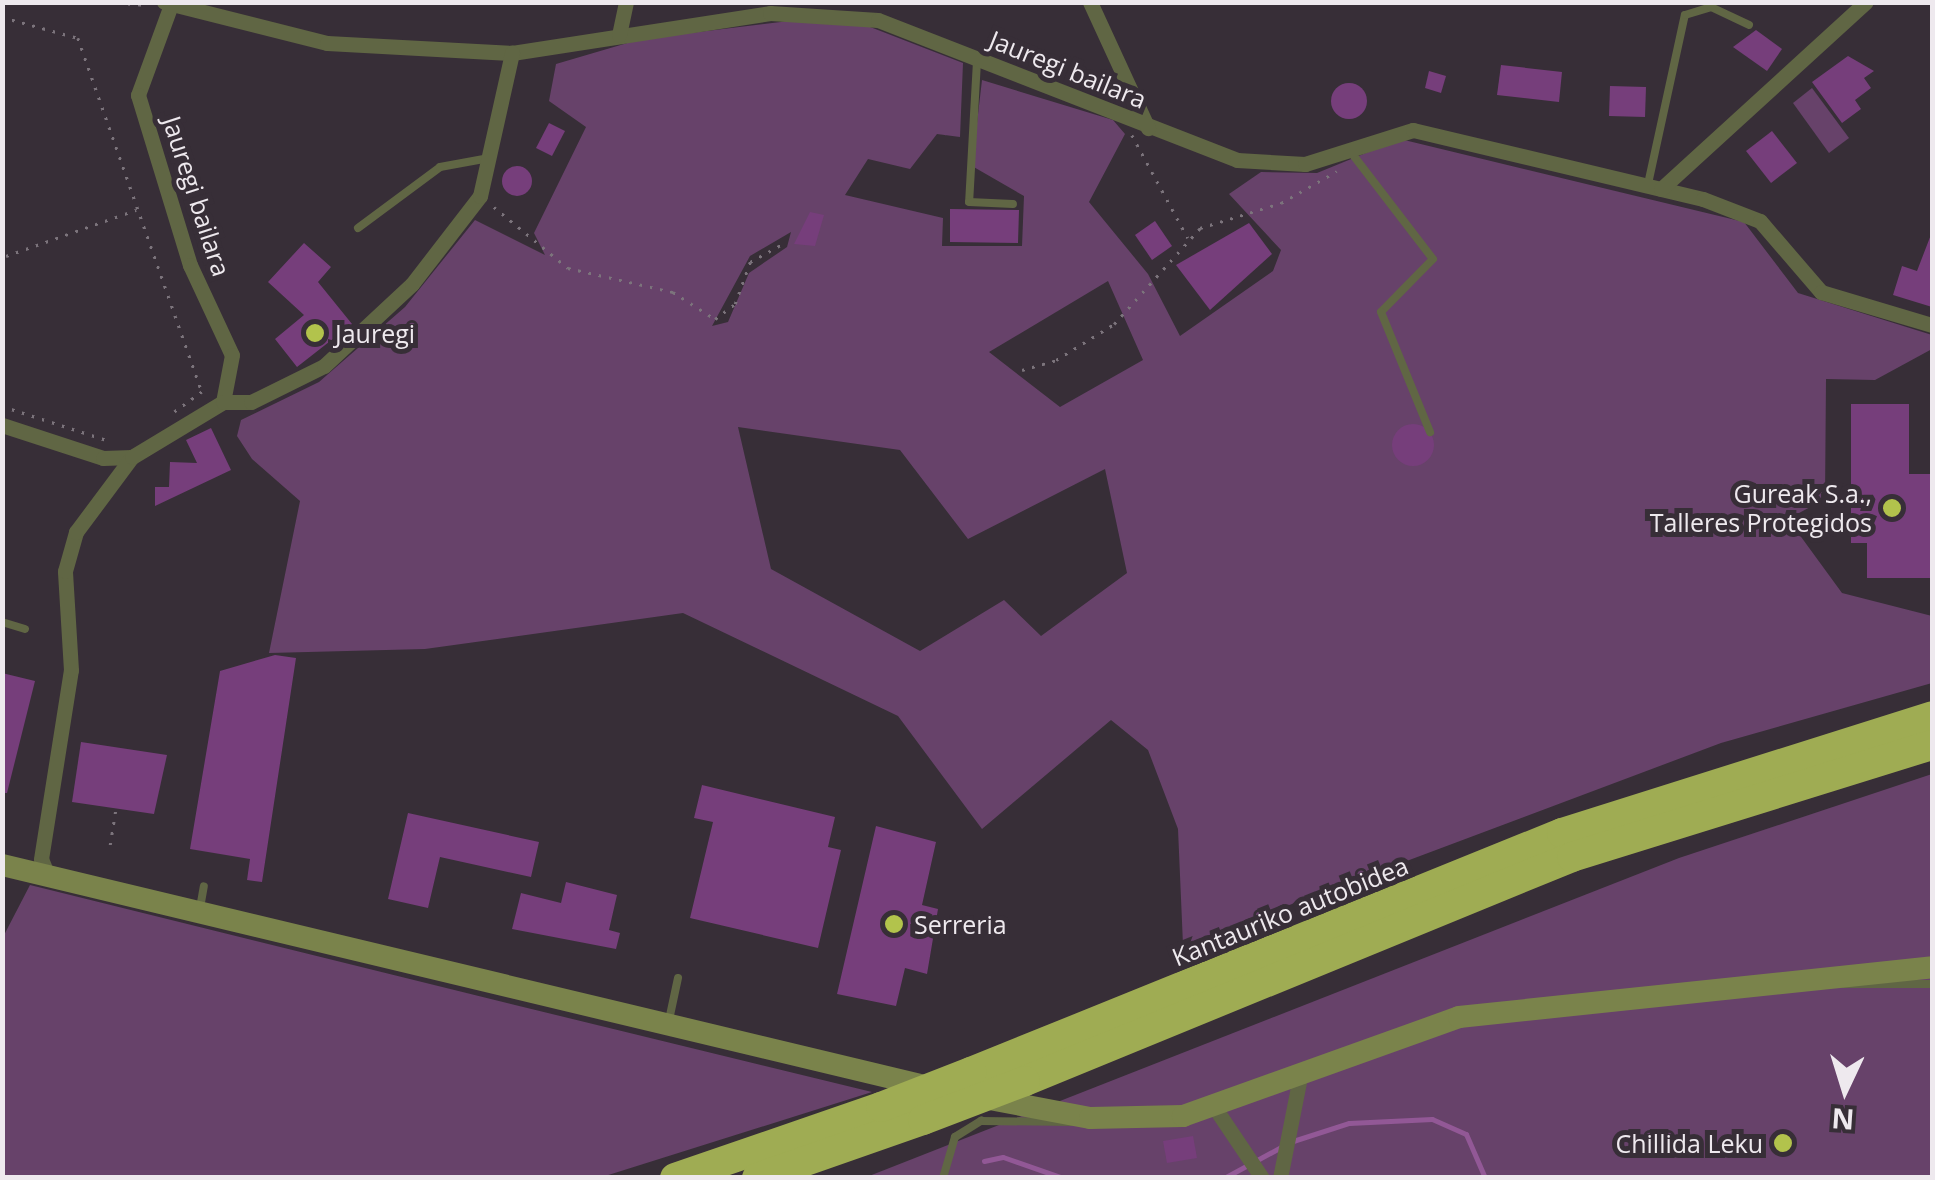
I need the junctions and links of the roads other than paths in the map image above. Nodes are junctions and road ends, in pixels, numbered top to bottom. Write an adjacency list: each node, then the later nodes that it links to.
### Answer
1 (626, 2): 6 (street)
2 (1090, 2): 9 (street, Jauregi bailara)
3 (1866, 2): 12 (street)
4 (170, 3): 7 (street, Jauregi bailara); 16 (street, Jauregi bailara)
5 (1749, 26): 12 (lane)
6 (619, 34): 7 (street, Jauregi bailara); 8 (street, Jauregi bailara)
7 (512, 52): 11 (street)
8 (978, 61): 9 (street, Jauregi bailara); 13 (lane)
9 (1148, 128): 10 (street, Jauregi bailara)
10 (1350, 151): 12 (street, Jauregi bailara); 18 (lane)
11 (494, 159): 14 (lane); 16 (street)
12 (1654, 188): 15 (street, Jauregi bailara)
13 (1014, 204)
14 (358, 228)
15 (1932, 325)
16 (223, 402): 19 (street)
17 (2, 425): 20 (street)
18 (1430, 432)
19 (130, 450): 20 (street); 21 (street)
20 (106, 459): 21 (street)
21 (105, 489): 27 (street)
22 (2, 622): 23 (lane)
23 (26, 629)
24 (1932, 716): 40 (highway, Kantauriko autobidea, bridge)
25 (1932, 745): 41 (highway, bridge)
26 (2, 865): 27 (main road)
27 (48, 876): 29 (main road)
28 (204, 886): 29 (lane)
29 (199, 912): 34 (main road)
30 (1932, 967): 31 (main road)
31 (1831, 976): 33 (lane); 35 (main road)
32 (678, 978): 34 (lane)
33 (1932, 984)
34 (668, 1025): 36 (main road)
35 (1300, 1077): 37 (main road); 44 (street)
36 (902, 1081): 38 (main road); 39 (lane)
37 (1215, 1108): 38 (main road); 43 (street)
38 (1090, 1118): 39 (lane)
39 (956, 1138): 42 (lane)
40 (675, 1178)
41 (757, 1178)
42 (943, 1178)
43 (1262, 1178)
44 (1280, 1178)

